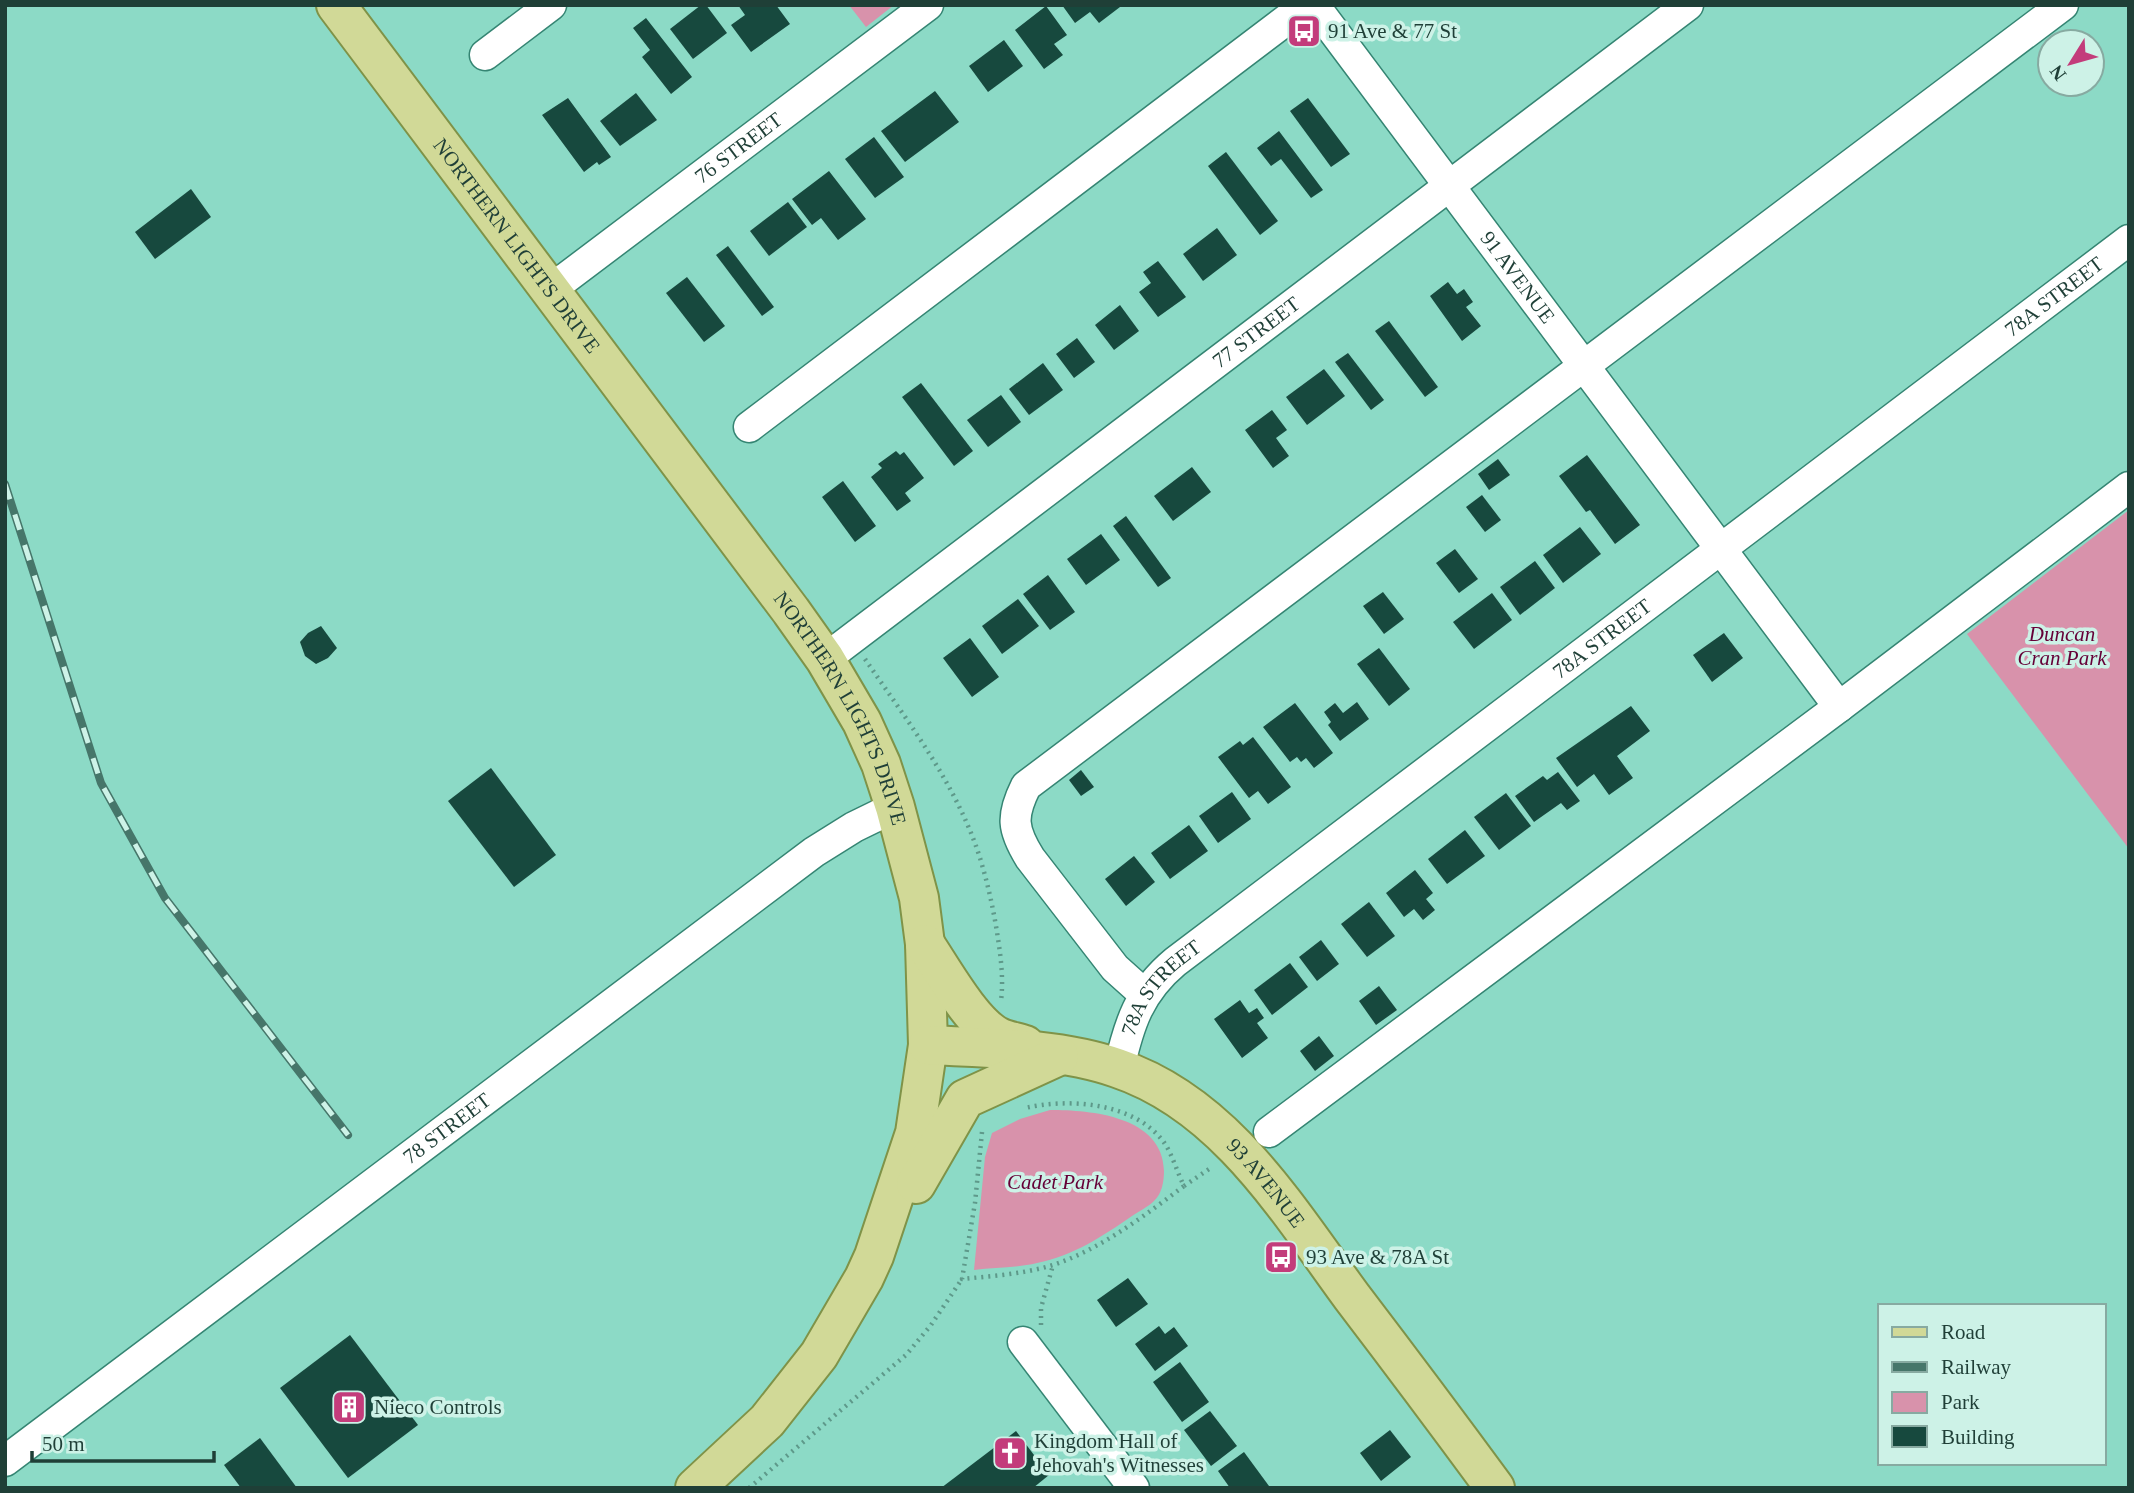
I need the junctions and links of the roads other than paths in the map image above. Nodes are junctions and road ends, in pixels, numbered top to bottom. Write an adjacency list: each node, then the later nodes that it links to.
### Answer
1 (336, 5): 11 (main road, NORTHERN LIGHTS DRIVE)
2 (551, 5): 8 (street)
3 (928, 5): 11 (street, 76 STREET)
4 (1306, 5): 13 (street)
5 (1314, 5): 9 (street, 91 AVENUE)
6 (1688, 5): 9 (street, 77 STREET)
7 (2063, 5): 12 (street)
8 (485, 54)
9 (1448, 187): 12 (street, 91 AVENUE); 16 (street, 77 STREET)
10 (2129, 240): 15 (street, 78A STREET)
11 (550, 290): 16 (main road, NORTHERN LIGHTS DRIVE)
12 (1583, 367): 15 (street, 91 AVENUE); 20 (street)
13 (749, 427)
14 (2129, 487): 17 (street)
15 (1722, 549): 17 (street, 91 AVENUE); 20 (street, 78A STREET)
16 (825, 659): 18 (main road, NORTHERN LIGHTS DRIVE)
17 (1839, 708): 24 (street)
18 (895, 807): 19 (main road, NORTHERN LIGHTS DRIVE); 27 (street, 78 STREET)
19 (925, 944): 21 (main road, NORTHERN LIGHTS DRIVE); 22 (main road)
20 (1144, 994): 23 (street, 78A STREET)
21 (928, 1045): 22 (main road, 93 AVENUE); 25 (main road, NORTHERN LIGHTS DRIVE)
22 (1061, 1055): 23 (main road, 93 AVENUE); 25 (main road)
23 (1119, 1068): 30 (main road, 93 AVENUE)
24 (1269, 1132)
25 (874, 1256): 28 (main road, NORTHERN LIGHTS DRIVE)
26 (1023, 1342): 29 (street)
27 (5, 1461)
28 (695, 1488)
29 (1134, 1488)
30 (1496, 1488)

